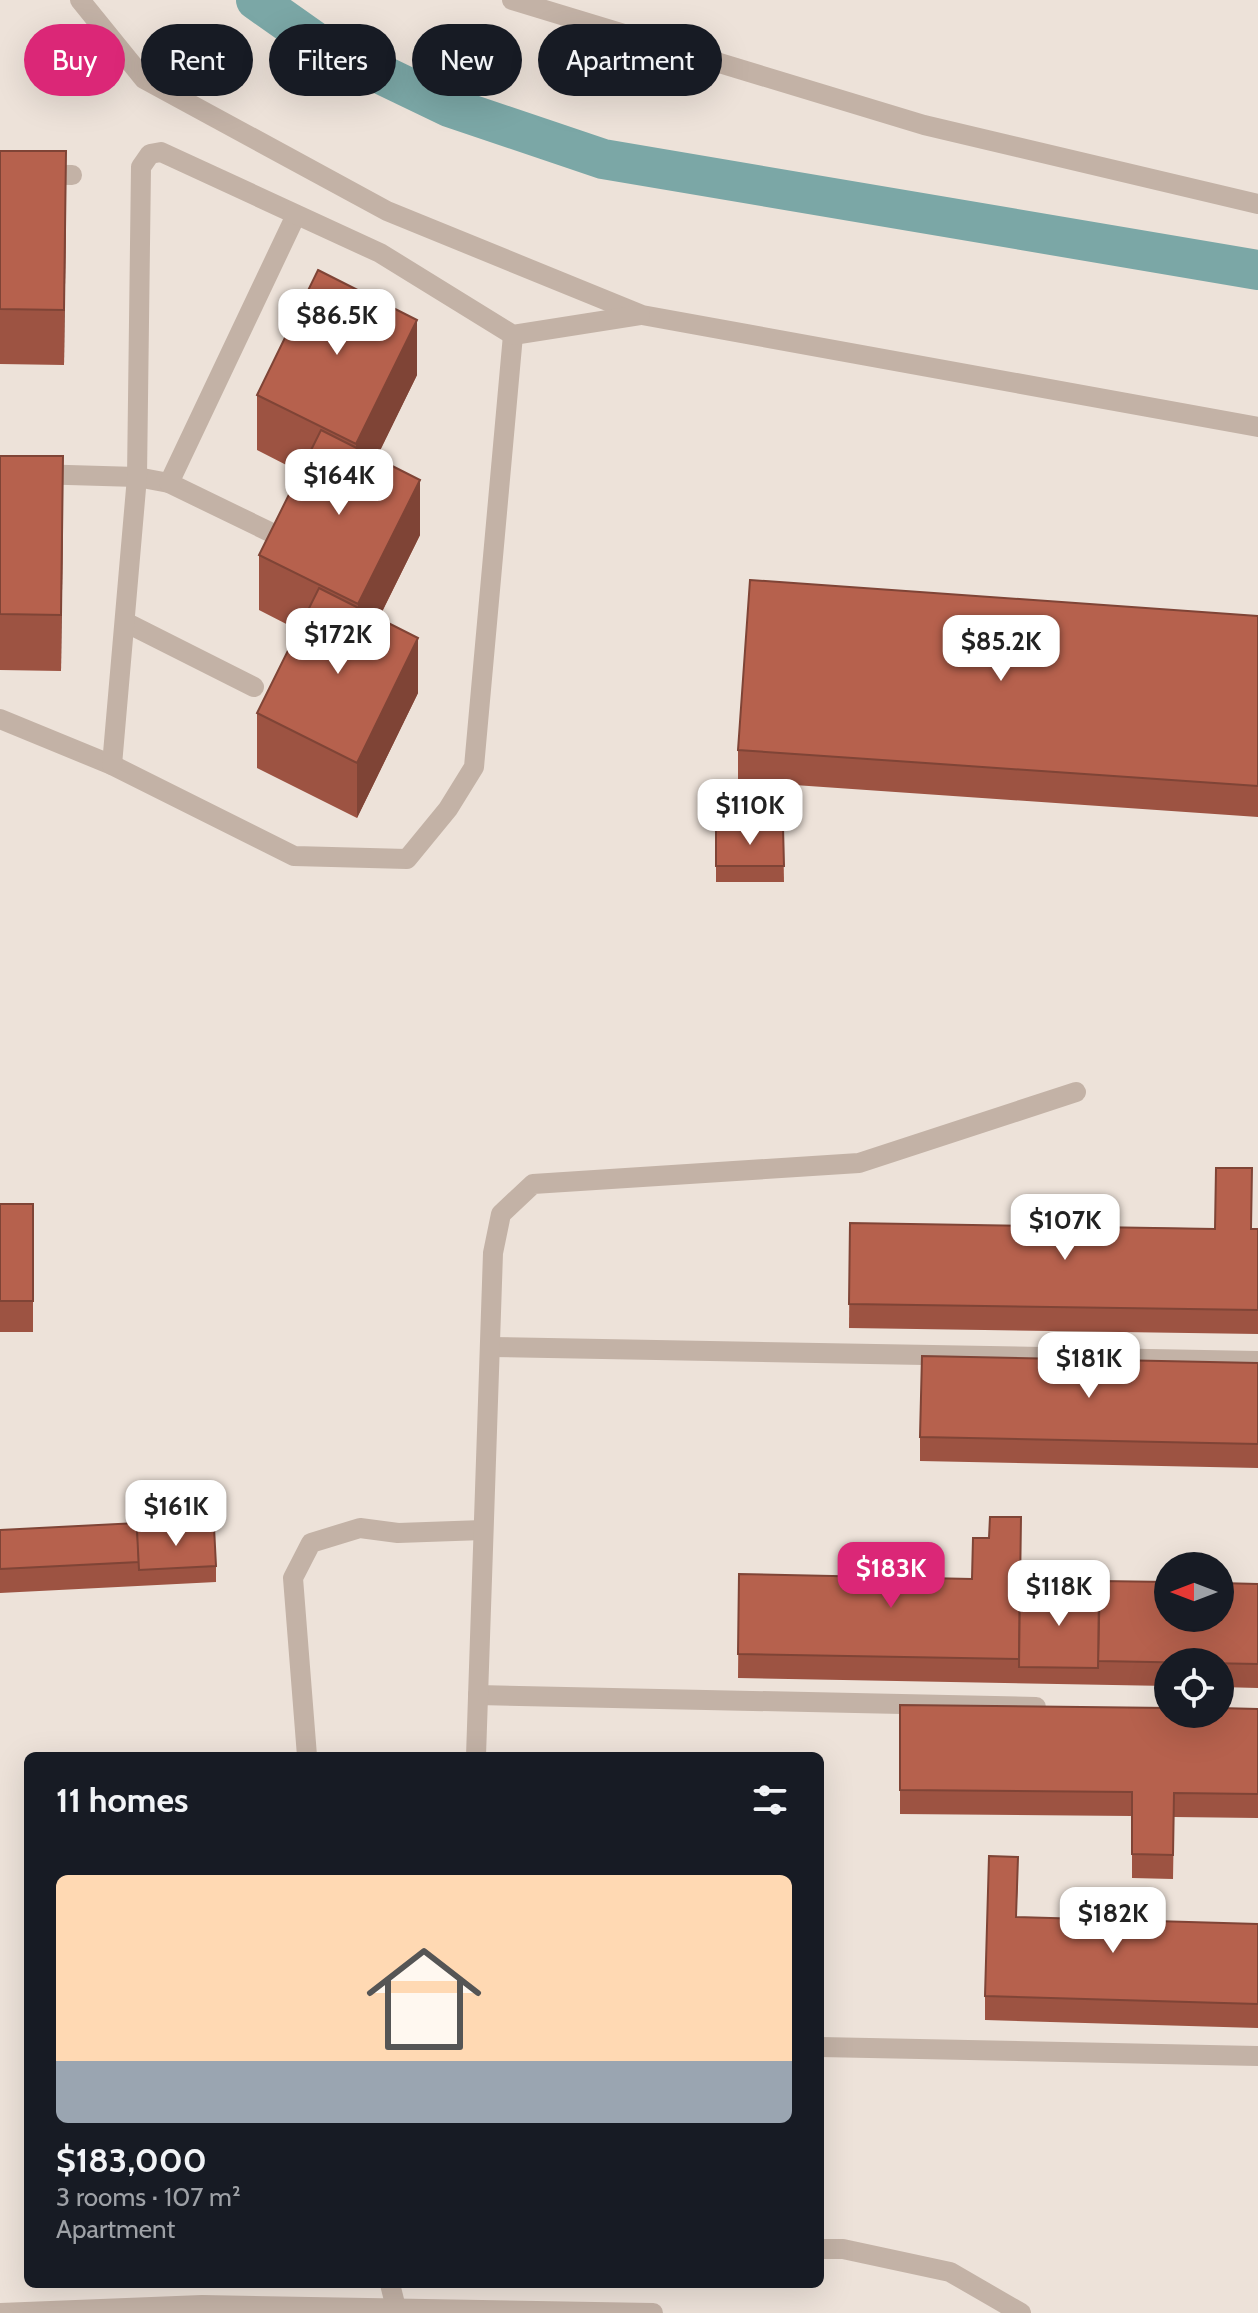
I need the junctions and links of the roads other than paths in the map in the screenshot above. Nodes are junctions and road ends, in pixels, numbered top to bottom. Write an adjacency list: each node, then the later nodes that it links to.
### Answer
1 (80, 0): 7 (street)
2 (512, 0): 5 (street)
3 (0, 174): 4 (street)
4 (72, 175)
5 (1258, 204)
6 (296, 215): 8 (street); 11 (street); 12 (street)
7 (642, 315): 8 (street); 9 (street)
8 (513, 335): 17 (street)
9 (1258, 427)
10 (0, 473): 11 (street)
11 (137, 477): 12 (street); 14 (street)
12 (169, 483): 13 (street)
13 (272, 533)
14 (125, 622): 15 (street); 17 (street)
15 (254, 687)
16 (0, 719): 17 (street)
17 (112, 765)
18 (1076, 1092): 19 (street)
19 (490, 1347): 20 (street); 21 (street)
20 (1258, 1361)
21 (483, 1530): 22 (street); 24 (street)
22 (478, 1695): 23 (street); 25 (street)
23 (1058, 1707)
24 (307, 1752)
25 (476, 1752)
26 (824, 2047): 27 (street)
27 (1258, 2056)
28 (824, 2249): 34 (street)
29 (391, 2288): 30 (street)
30 (396, 2308): 31 (street); 33 (street)
31 (266, 2310): 32 (street)
32 (0, 2313)
33 (653, 2313)
34 (1021, 2313)

